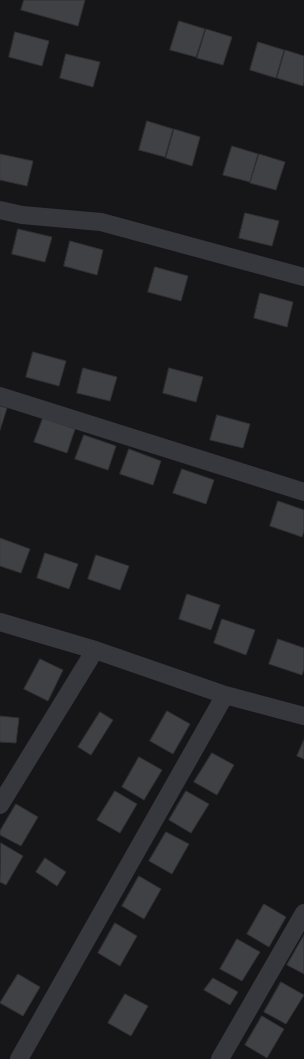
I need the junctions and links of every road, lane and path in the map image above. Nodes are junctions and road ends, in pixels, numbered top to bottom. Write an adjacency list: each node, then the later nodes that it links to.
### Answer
1 (0, 210): 2 (street)
2 (304, 277)
3 (0, 396): 4 (street)
4 (304, 492)
5 (0, 622): 6 (street)
6 (95, 650): 7 (street); 9 (street)
7 (225, 695): 8 (street); 11 (street)
8 (304, 716)
9 (0, 805)
10 (304, 913): 12 (street)
11 (19, 1059)
12 (220, 1059)

